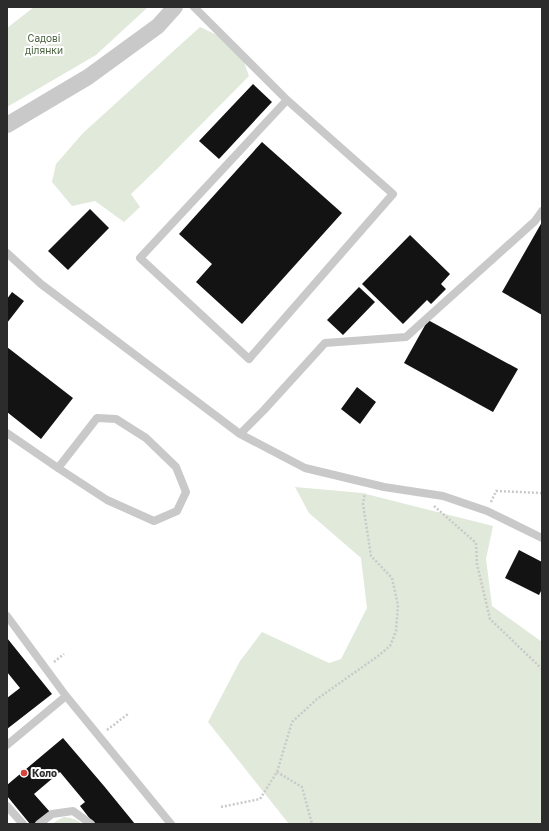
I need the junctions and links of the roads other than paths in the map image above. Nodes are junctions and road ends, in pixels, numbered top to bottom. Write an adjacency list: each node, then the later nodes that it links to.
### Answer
1 (175, 7): 4 (street)
2 (194, 7): 3 (lane)
3 (287, 100): 3 (lane)
4 (7, 125)
5 (542, 212): 8 (lane)
6 (7, 253): 8 (lane)
7 (7, 433): 9 (lane)
8 (240, 434): 10 (lane)
9 (58, 468): 9 (lane)
10 (542, 538)
11 (7, 616): 12 (lane)
12 (66, 696): 13 (lane); 18 (lane)
13 (7, 744)
14 (7, 806): 15 (lane)
15 (23, 824)
16 (39, 824): 17 (lane)
17 (91, 824)
18 (171, 824)

